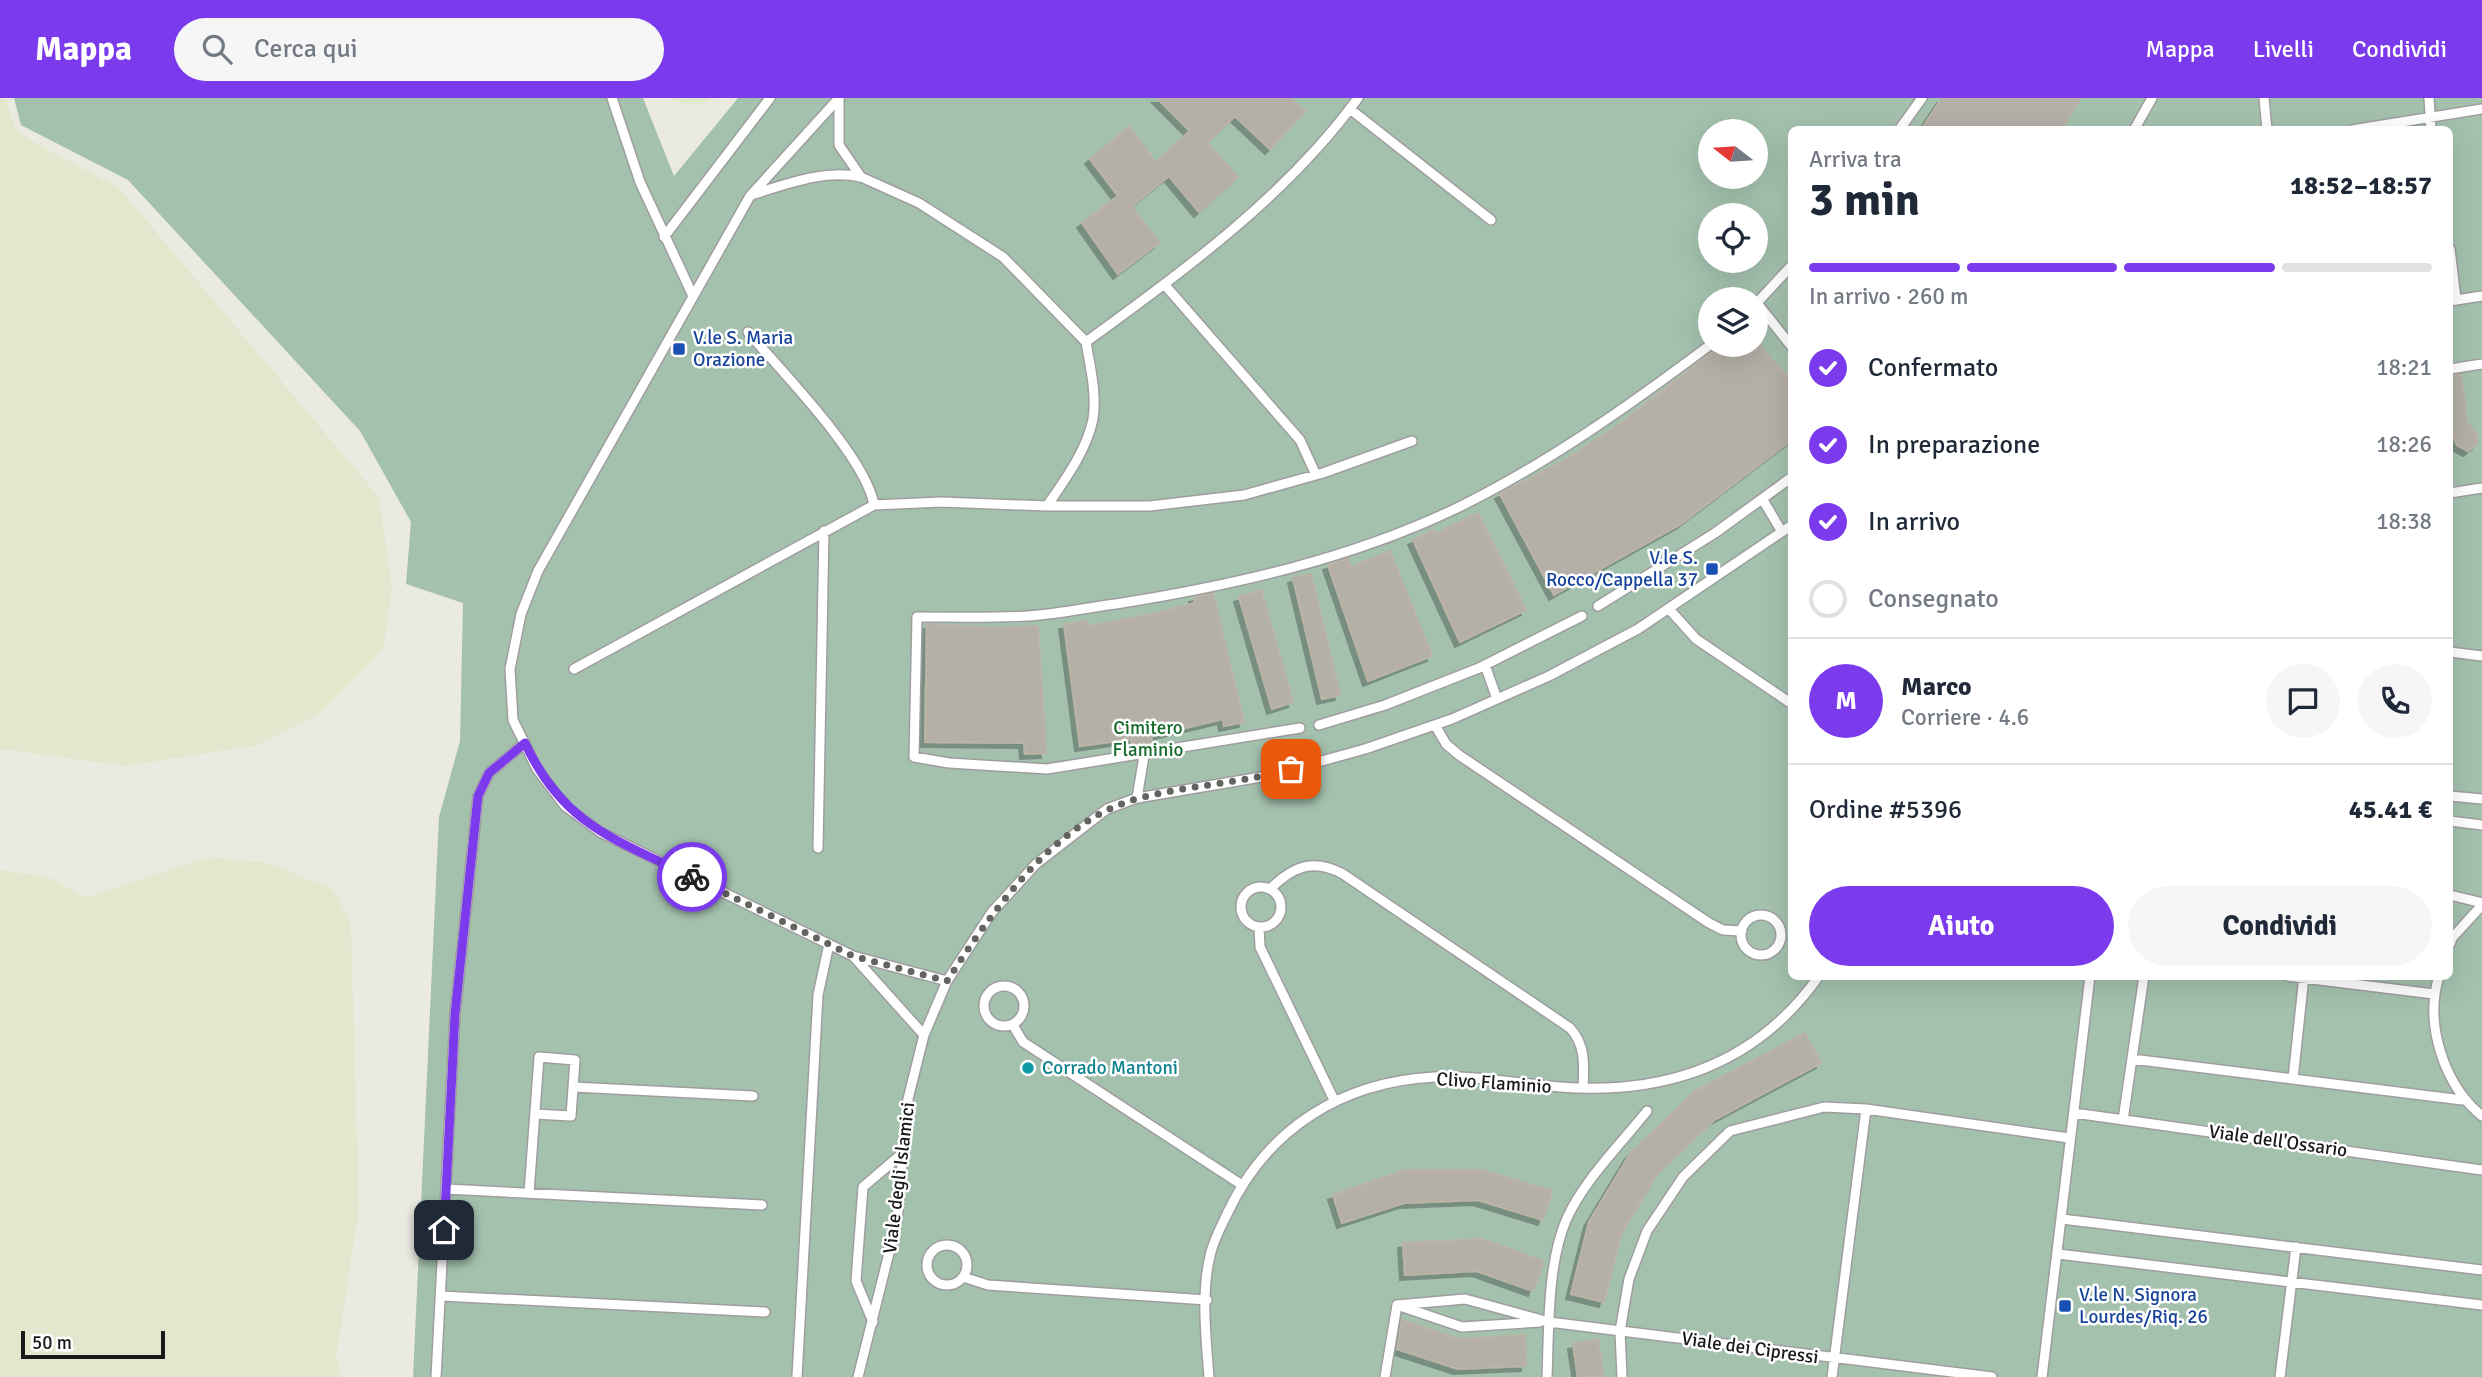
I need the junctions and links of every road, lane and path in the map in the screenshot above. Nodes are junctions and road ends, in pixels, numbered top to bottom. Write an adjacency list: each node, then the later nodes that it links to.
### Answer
1 (612, 98): 20 (lane)
2 (770, 98): 20 (lane)
3 (839, 98): 17 (lane); 18 (lane)
4 (1358, 98): 9 (lane)
5 (1922, 98): 12 (lane)
6 (2152, 98): 13 (lane)
7 (2264, 98): 14 (lane)
8 (2429, 98): 11 (lane)
9 (1350, 109): 19 (lane); 22 (lane)
10 (2482, 109): 11 (lane)
11 (2429, 116): 15 (lane); 16 (lane)
12 (1902, 126)
13 (2136, 126)
14 (2267, 126)
15 (2374, 126)
16 (2430, 126)
17 (861, 177): 18 (lane); 29 (lane)
18 (750, 196): 24 (lane)
19 (1491, 220)
20 (664, 237): 24 (lane)
21 (1788, 269): 23 (lane)
22 (1164, 284): 29 (lane); 35 (lane)
23 (1768, 291)
24 (693, 296): 57 (lane)
25 (2482, 296): 26 (lane)
26 (2453, 300)
27 (1768, 318): 30 (lane)
28 (748, 332): 40 (lane)
29 (1086, 342): 41 (lane)
30 (1788, 342)
31 (1698, 354): 58 (lane)
32 (2482, 364): 33 (lane)
33 (2453, 369)
34 (1412, 441): 35 (lane)
35 (1316, 475): 41 (lane)
36 (1788, 480): 39 (lane)
37 (2482, 488): 38 (lane)
38 (2453, 493)
39 (1763, 500): 44 (lane); 45 (lane)
40 (874, 505): 41 (lane); 43 (lane)
41 (1046, 506)
42 (1788, 528): 44 (lane, Viale degli Islamici)
43 (824, 531): 51 (lane); 64 (lane)
44 (1782, 532): 46 (lane, Viale degli Islamici)
45 (1598, 606)
46 (1669, 609): 52 (lane, Viale degli Islamici); 53 (lane)
47 (1582, 616): 50 (lane)
48 (2453, 652): 49 (lane)
49 (2482, 656)
50 (1485, 665): 52 (lane); 54 (lane)
51 (574, 670)
52 (1497, 699): 55 (lane, Viale degli Islamici)
53 (1788, 701)
54 (1319, 725)
55 (1435, 725): 60 (lane, Viale degli Islamici); 69 (lane)
56 (1300, 728): 58 (lane)
57 (525, 743): 71 (lane); 100 (lane)
58 (1144, 756): 60 (lane)
59 (2453, 796): 61 (lane)
60 (1137, 798): 79 (lane, Viale degli Islamici)
61 (2482, 799)
62 (2453, 821): 63 (lane)
63 (2482, 825)
64 (817, 848)
65 (1270, 889): 68 (lane); 68 (lane); 86 (lane)
66 (2453, 896): 67 (lane)
67 (2482, 904): 70 (lane)
68 (1259, 927): 89 (lane)
69 (1742, 931): 69 (lane)
70 (2453, 937)
71 (828, 944): 72 (lane); 119 (lane)
72 (853, 956): 79 (lane); 82 (lane)
73 (1816, 980): 86 (lane, Clivo Flaminio)
74 (2090, 980): 92 (lane)
75 (2143, 980): 83 (lane)
76 (2304, 980): 84 (lane)
77 (2327, 980): 80 (lane)
78 (2438, 980): 80 (lane)
79 (947, 981): 82 (lane, Viale degli Islamici)
80 (2434, 994): 88 (lane)
81 (1013, 1025): 81 (lane); 99 (lane)
82 (924, 1035): 97 (lane, Viale degli Islamici)
83 (2132, 1059): 84 (lane); 95 (lane)
84 (2293, 1079): 88 (lane)
85 (573, 1087): 87 (lane); 93 (lane); 93 (lane)
86 (1583, 1088): 89 (lane, Clivo Flaminio)
87 (753, 1096)
88 (2462, 1100): 94 (lane)
89 (1335, 1102): 99 (lane, Clivo Flaminio)
90 (1866, 1109): 96 (lane); 116 (lane); 117 (lane)
91 (1647, 1111): 115 (lane)
92 (2074, 1113): 95 (lane, Viale dell'Ossario); 96 (lane)
93 (535, 1114): 101 (lane)
94 (2482, 1116)
95 (2123, 1120): 98 (lane, Viale dell'Ossario)
96 (2070, 1138): 103 (lane)
97 (904, 1152): 114 (lane, Viale degli Islamici); 114 (lane)
98 (2482, 1170)
99 (1242, 1185): 110 (lane, Clivo Flaminio)
100 (446, 1189): 101 (lane); 109 (lane)
101 (529, 1193): 102 (lane)
102 (762, 1205)
103 (2062, 1219): 104 (lane); 105 (lane)
104 (2296, 1248): 106 (lane); 108 (lane)
105 (2058, 1254): 108 (lane); 127 (lane)
106 (2482, 1270)
107 (963, 1277): 107 (lane); 110 (lane)
108 (2292, 1282): 112 (lane); 128 (lane)
109 (440, 1296): 113 (lane); 118 (lane)
110 (1207, 1300): 121 (lane, Clivo Flaminio)
111 (1397, 1305): 115 (lane); 115 (lane); 122 (lane)
112 (2482, 1305)
113 (765, 1312)
114 (873, 1322): 120 (lane, Viale degli Islamici)
115 (1549, 1322): 116 (lane, Viale dei Cipressi); 123 (lane)
116 (1620, 1331): 117 (lane, Viale dei Cipressi); 124 (lane)
117 (1833, 1360): 125 (lane); 126 (lane, Viale dei Cipressi)
118 (436, 1377)
119 (797, 1377)
120 (858, 1377)
121 (1209, 1377)
122 (1385, 1377)
123 (1547, 1377)
124 (1622, 1377)
125 (1832, 1377)
126 (1992, 1377)
127 (2042, 1377)
128 (2280, 1377)

